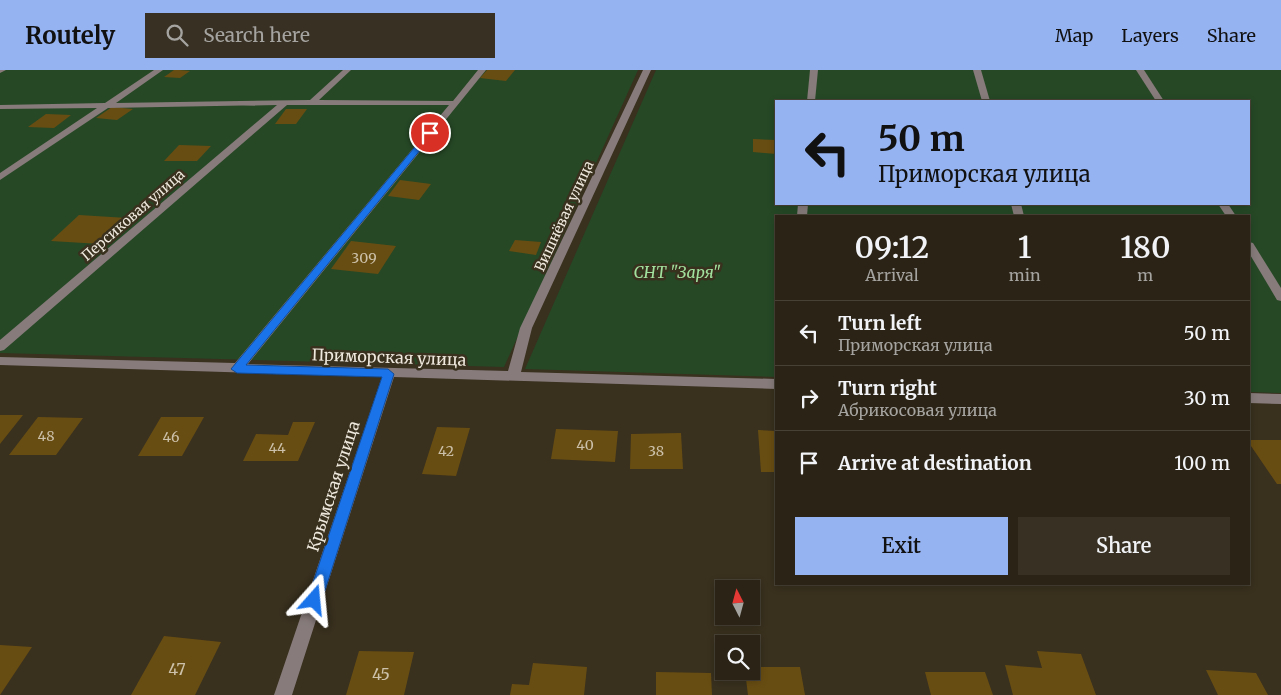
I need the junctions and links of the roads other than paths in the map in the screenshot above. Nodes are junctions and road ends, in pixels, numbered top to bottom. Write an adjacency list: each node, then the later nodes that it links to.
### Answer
1 (159, 70): 14 (street)
2 (347, 70): 11 (street)
3 (482, 70): 13 (street)
4 (647, 70): 23 (street, Вишнёвая улица)
5 (814, 70): 8 (street)
6 (977, 70): 9 (street)
7 (1140, 70): 10 (street)
8 (811, 100)
9 (986, 100)
10 (1159, 100)
11 (312, 102): 12 (street); 13 (street)
12 (284, 103): 14 (street); 19 (street, Персиковая улица)
13 (455, 103): 21 (street)
14 (106, 105): 15 (street); 16 (street)
15 (0, 107)
16 (0, 177)
17 (1250, 247): 18 (street)
18 (1281, 297)
19 (0, 347)
20 (0, 360): 21 (street, Приморская улица)
21 (237, 369): 22 (street, Приморская улица)
22 (388, 374): 23 (street, Приморская улица); 27 (street, Крымская улица)
23 (513, 377): 24 (street, Приморская улица)
24 (775, 384)
25 (1250, 398): 26 (street)
26 (1281, 398)
27 (283, 695)

